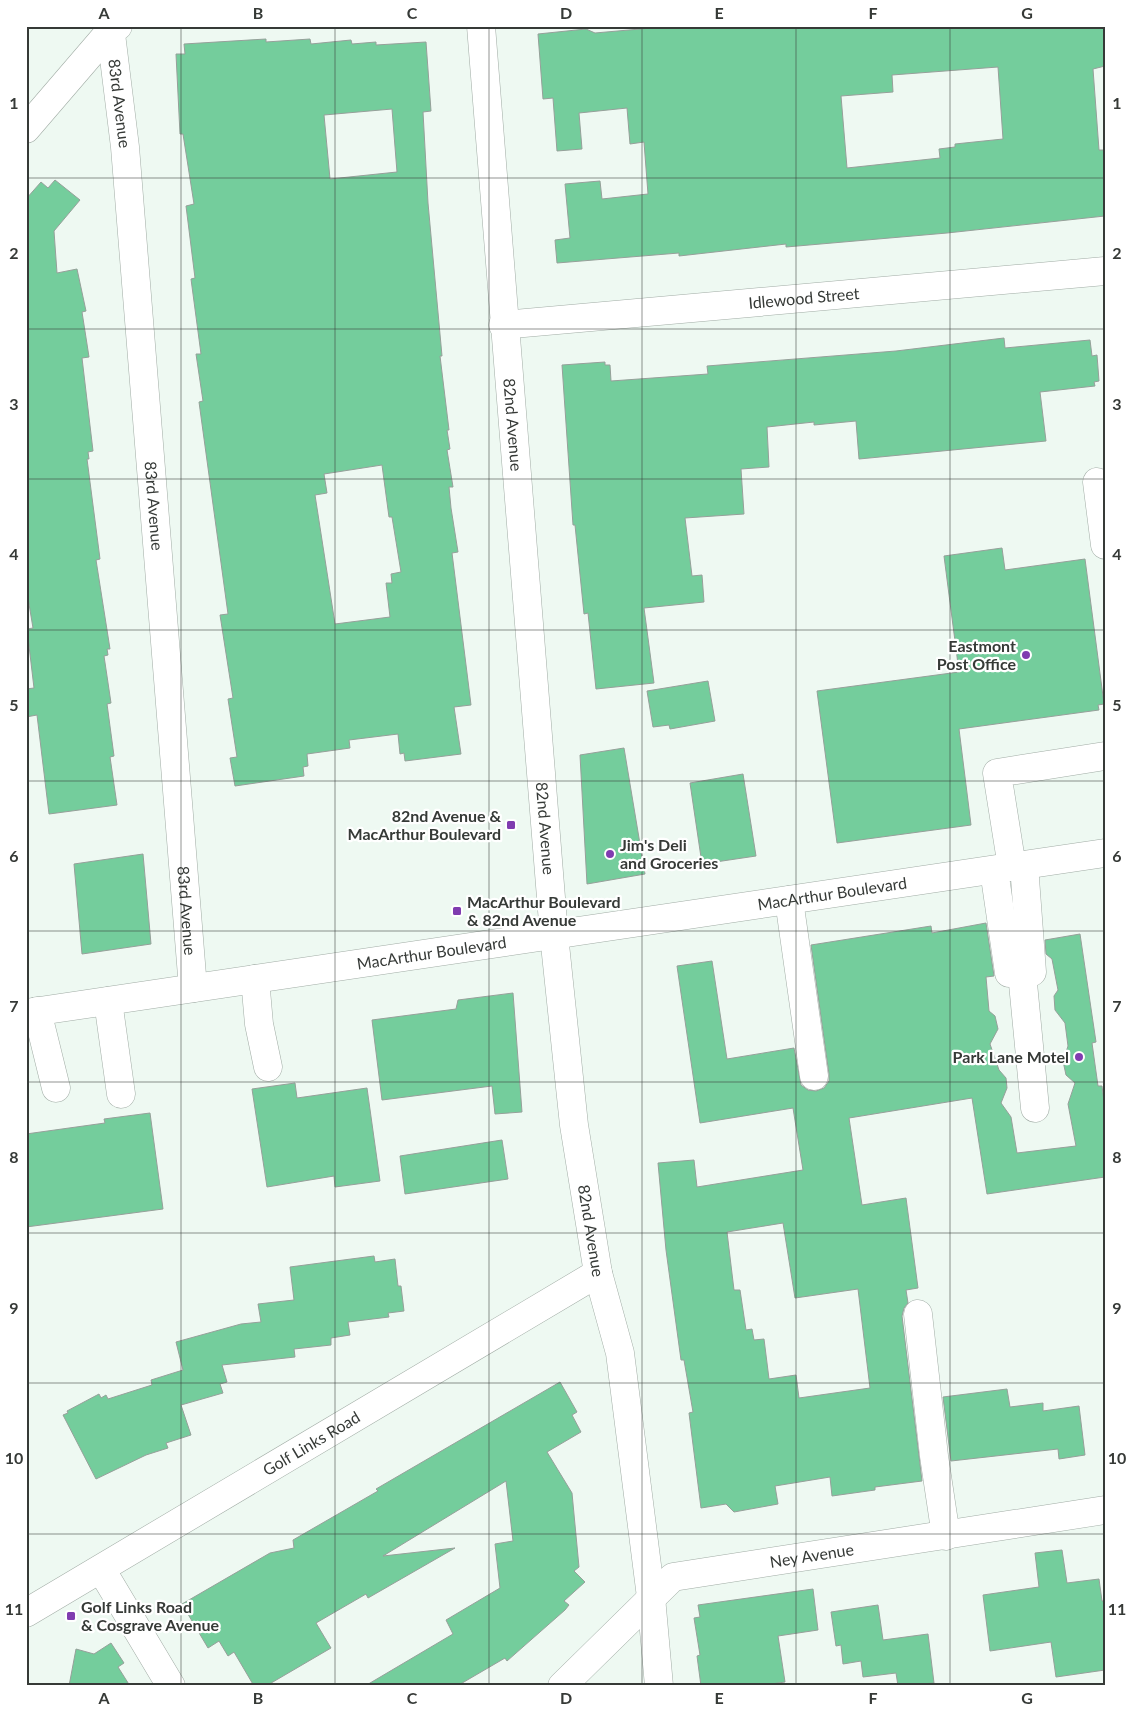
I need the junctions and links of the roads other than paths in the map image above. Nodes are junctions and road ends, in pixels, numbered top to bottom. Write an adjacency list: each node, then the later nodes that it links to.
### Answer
1 (481, 26): 5 (street, 82nd Avenue)
2 (113, 27): 3 (street); 14 (street, 83rd Avenue)
3 (26, 128)
4 (1105, 272): 5 (street, Idlewood Street)
5 (503, 325): 12 (street, 82nd Avenue)
6 (1097, 482): 7 (street)
7 (1105, 544)
8 (1105, 756): 10 (street)
9 (1105, 853): 10 (street, MacArthur Boulevard)
10 (1010, 867): 11 (street, MacArthur Boulevard); 21 (street)
11 (789, 900): 12 (street, MacArthur Boulevard); 18 (street)
12 (554, 935): 13 (street, MacArthur Boulevard); 22 (street, 82nd Avenue)
13 (255, 979): 14 (street, MacArthur Boulevard); 17 (street)
14 (193, 988): 15 (street, MacArthur Boulevard)
15 (108, 1001): 16 (street, MacArthur Boulevard); 20 (street)
16 (32, 1012): 19 (street)
17 (268, 1067)
18 (814, 1076)
19 (56, 1088)
20 (121, 1094)
21 (1034, 1108)
22 (598, 1273): 26 (street, Golf Links Road); 27 (street, 82nd Avenue)
23 (918, 1314): 25 (street)
24 (1105, 1510): 25 (street, Ney Avenue)
25 (946, 1536): 27 (street, Ney Avenue)
26 (101, 1570): 28 (street, Golf Links Road); 29 (street)
27 (651, 1597): 30 (street, Ney Avenue); 31 (street, 82nd Avenue)
28 (26, 1613)
29 (172, 1686)
30 (562, 1686)
31 (659, 1686)

